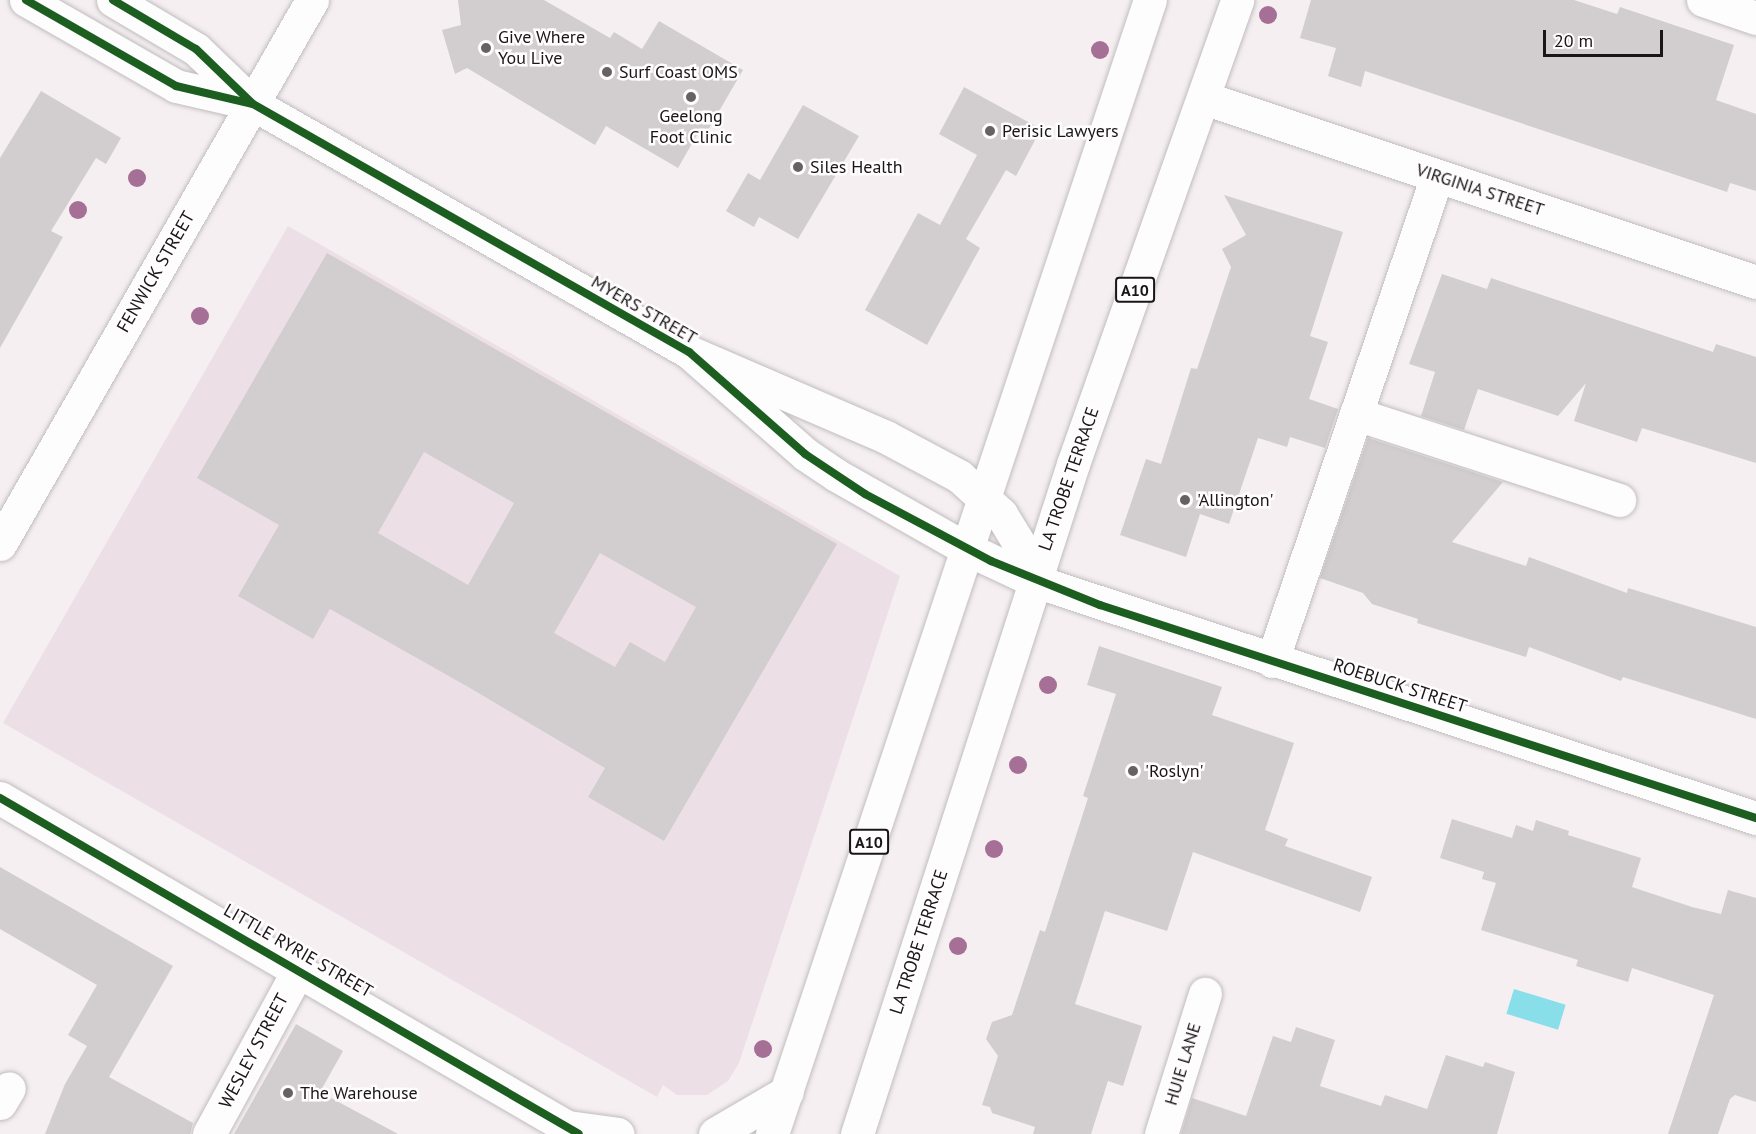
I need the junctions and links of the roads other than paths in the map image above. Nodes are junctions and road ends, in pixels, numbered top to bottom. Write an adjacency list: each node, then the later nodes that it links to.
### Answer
1 (26, 0): 9 (main road, MYERS STREET)
2 (113, 0): 9 (main road, MYERS STREET)
3 (312, 0): 9 (main road, FENWICK STREET)
4 (1150, 0): 14 (main road, A10)
5 (1237, 0): 8 (main road, LA TROBE TERRACE / A10)
6 (1703, 0): 7 (main road)
7 (1756, 18)
8 (1204, 98): 10 (main road, VIRGINIA STREET); 18 (main road, LA TROBE TERRACE / A10)
9 (253, 104): 12 (main road, MYERS STREET); 16 (main road, FENWICK STREET)
10 (1437, 176): 11 (main road, VIRGINIA STREET); 13 (main road)
11 (1756, 282)
12 (689, 352): 14 (main road, MYERS STREET); 17 (main road, MYERS STREET)
13 (1356, 414): 15 (main road); 19 (main road)
14 (986, 497): 17 (main road, A10); 18 (main road, MYERS STREET)
15 (1619, 500)
16 (0, 544)
17 (967, 549): 18 (main road, MYERS STREET); 24 (main road, A10)
18 (1035, 581): 19 (main road, ROEBUCK STREET); 26 (main road, LA TROBE TERRACE / A10)
19 (1272, 661): 21 (main road, ROEBUCK STREET)
20 (0, 798): 22 (main road, LITTLE RYRIE STREET)
21 (1756, 818)
22 (299, 969): 25 (main road, LITTLE RYRIE STREET); 27 (main road, WESLEY STREET)
23 (1205, 994): 31 (main road, HUIE LANE)
24 (786, 1092): 29 (main road); 30 (main road, A10)
25 (573, 1131): 28 (main road, LITTLE RYRIE STREET)
26 (860, 1133)
27 (209, 1134)
28 (618, 1134)
29 (715, 1134)
30 (772, 1134)
31 (1161, 1134)

